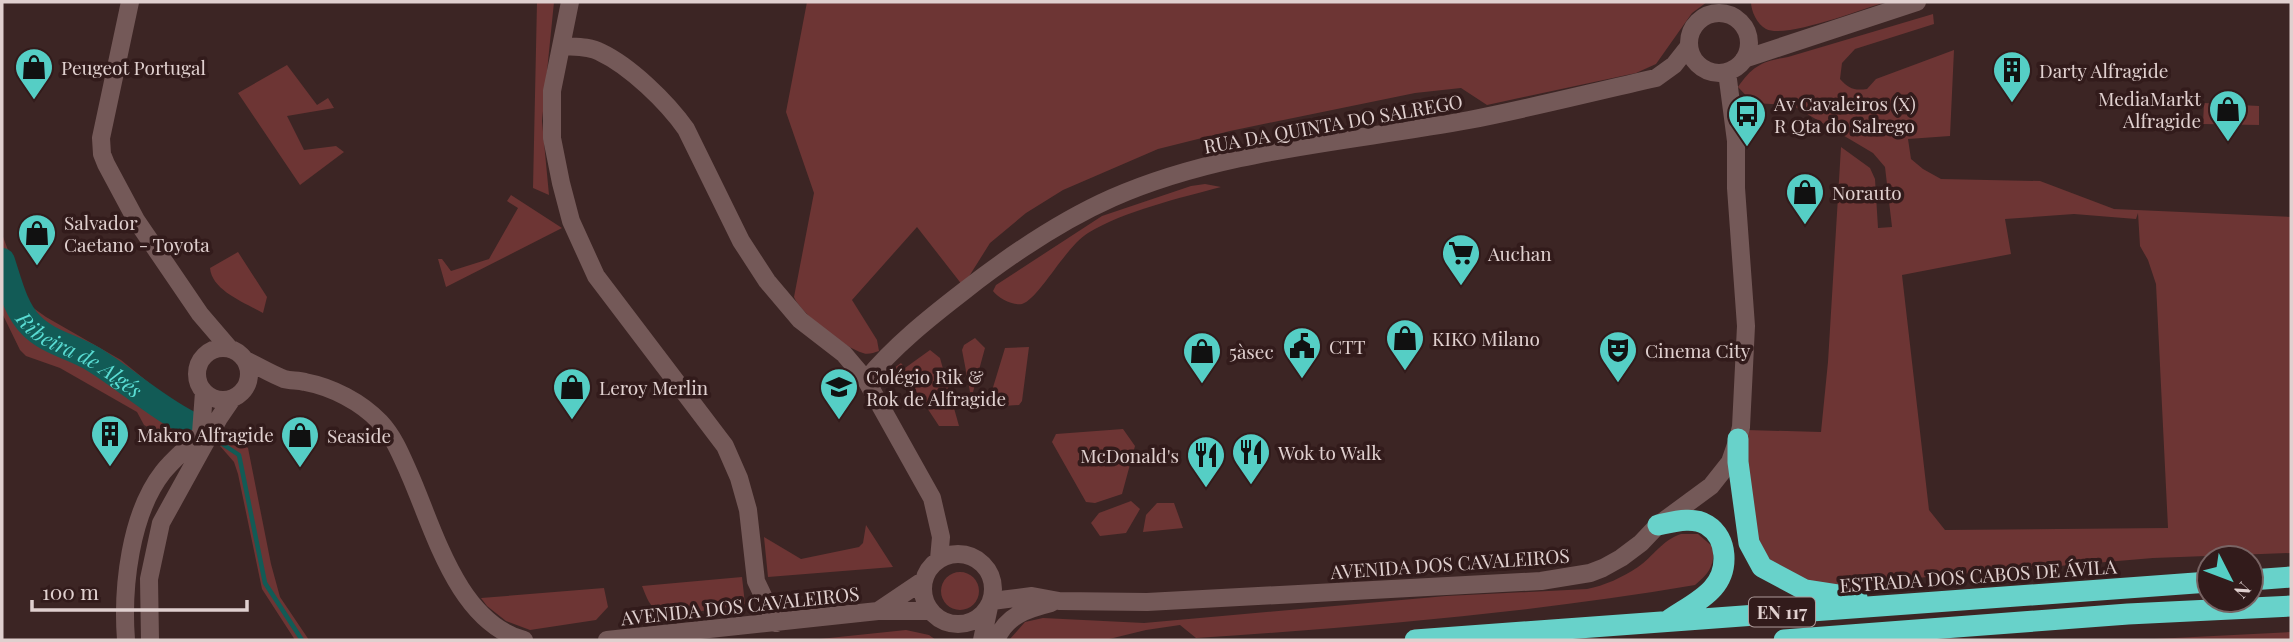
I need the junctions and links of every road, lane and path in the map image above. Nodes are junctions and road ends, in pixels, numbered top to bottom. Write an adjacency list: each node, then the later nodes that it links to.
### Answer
1 (130, 2): 12 (street)
2 (570, 2): 8 (street)
3 (1741, 2): 6 (street)
4 (1917, 2): 7 (street)
5 (1718, 8): 6 (street); 9 (street)
6 (1746, 30): 7 (street); 10 (street)
7 (1784, 44): 10 (street)
8 (562, 46): 17 (street); 34 (street)
9 (1689, 46): 11 (street); 17 (street, RUA DA QUINTA DO SALREGO)
10 (1744, 59): 11 (street)
11 (1727, 72): 20 (street, AVENIDA DOS CAVALEIROS)
12 (200, 314): 13 (street); 14 (street)
13 (230, 349): 14 (street); 15 (street)
14 (205, 356): 18 (street)
15 (245, 360): 16 (street); 19 (street)
16 (285, 379): 19 (street); 38 (street)
17 (866, 380): 22 (street)
18 (204, 392): 19 (street); 36 (street)
19 (238, 395): 37 (street)
20 (1738, 439): 21 (street, AVENIDA DOS CAVALEIROS); 28 (highway)
21 (1658, 525): 27 (street, AVENIDA DOS CAVALEIROS); 33 (highway)
22 (939, 559): 25 (street); 29 (street)
23 (2291, 577): 24 (highway)
24 (2265, 579)
25 (924, 580): 31 (street, AVENIDA DOS CAVALEIROS); 32 (street)
26 (2195, 583): 28 (highway, ESTRADA DOS CABOS DE ÁVILA / EN 117)
27 (1059, 601): 29 (street, AVENIDA DOS CAVALEIROS); 41 (street)
28 (1897, 603): 33 (highway, ESTRADA DOS CABOS DE ÁVILA / EN 117)
29 (990, 604): 35 (street); 40 (street)
30 (2291, 606): 43 (highway, EN 117)
31 (878, 611): 32 (street, AVENIDA DOS CAVALEIROS); 34 (street, AVENIDA DOS CAVALEIROS)
32 (930, 611): 35 (street)
33 (1668, 621): 42 (highway, ESTRADA DOS CABOS DE ÁVILA / EN 117)
34 (776, 623): 39 (street, AVENIDA DOS CAVALEIROS)
35 (959, 632)
36 (126, 640)
37 (150, 640)
38 (524, 640)
39 (607, 640)
40 (982, 640)
41 (996, 640)
42 (1415, 640)
43 (1784, 640)

